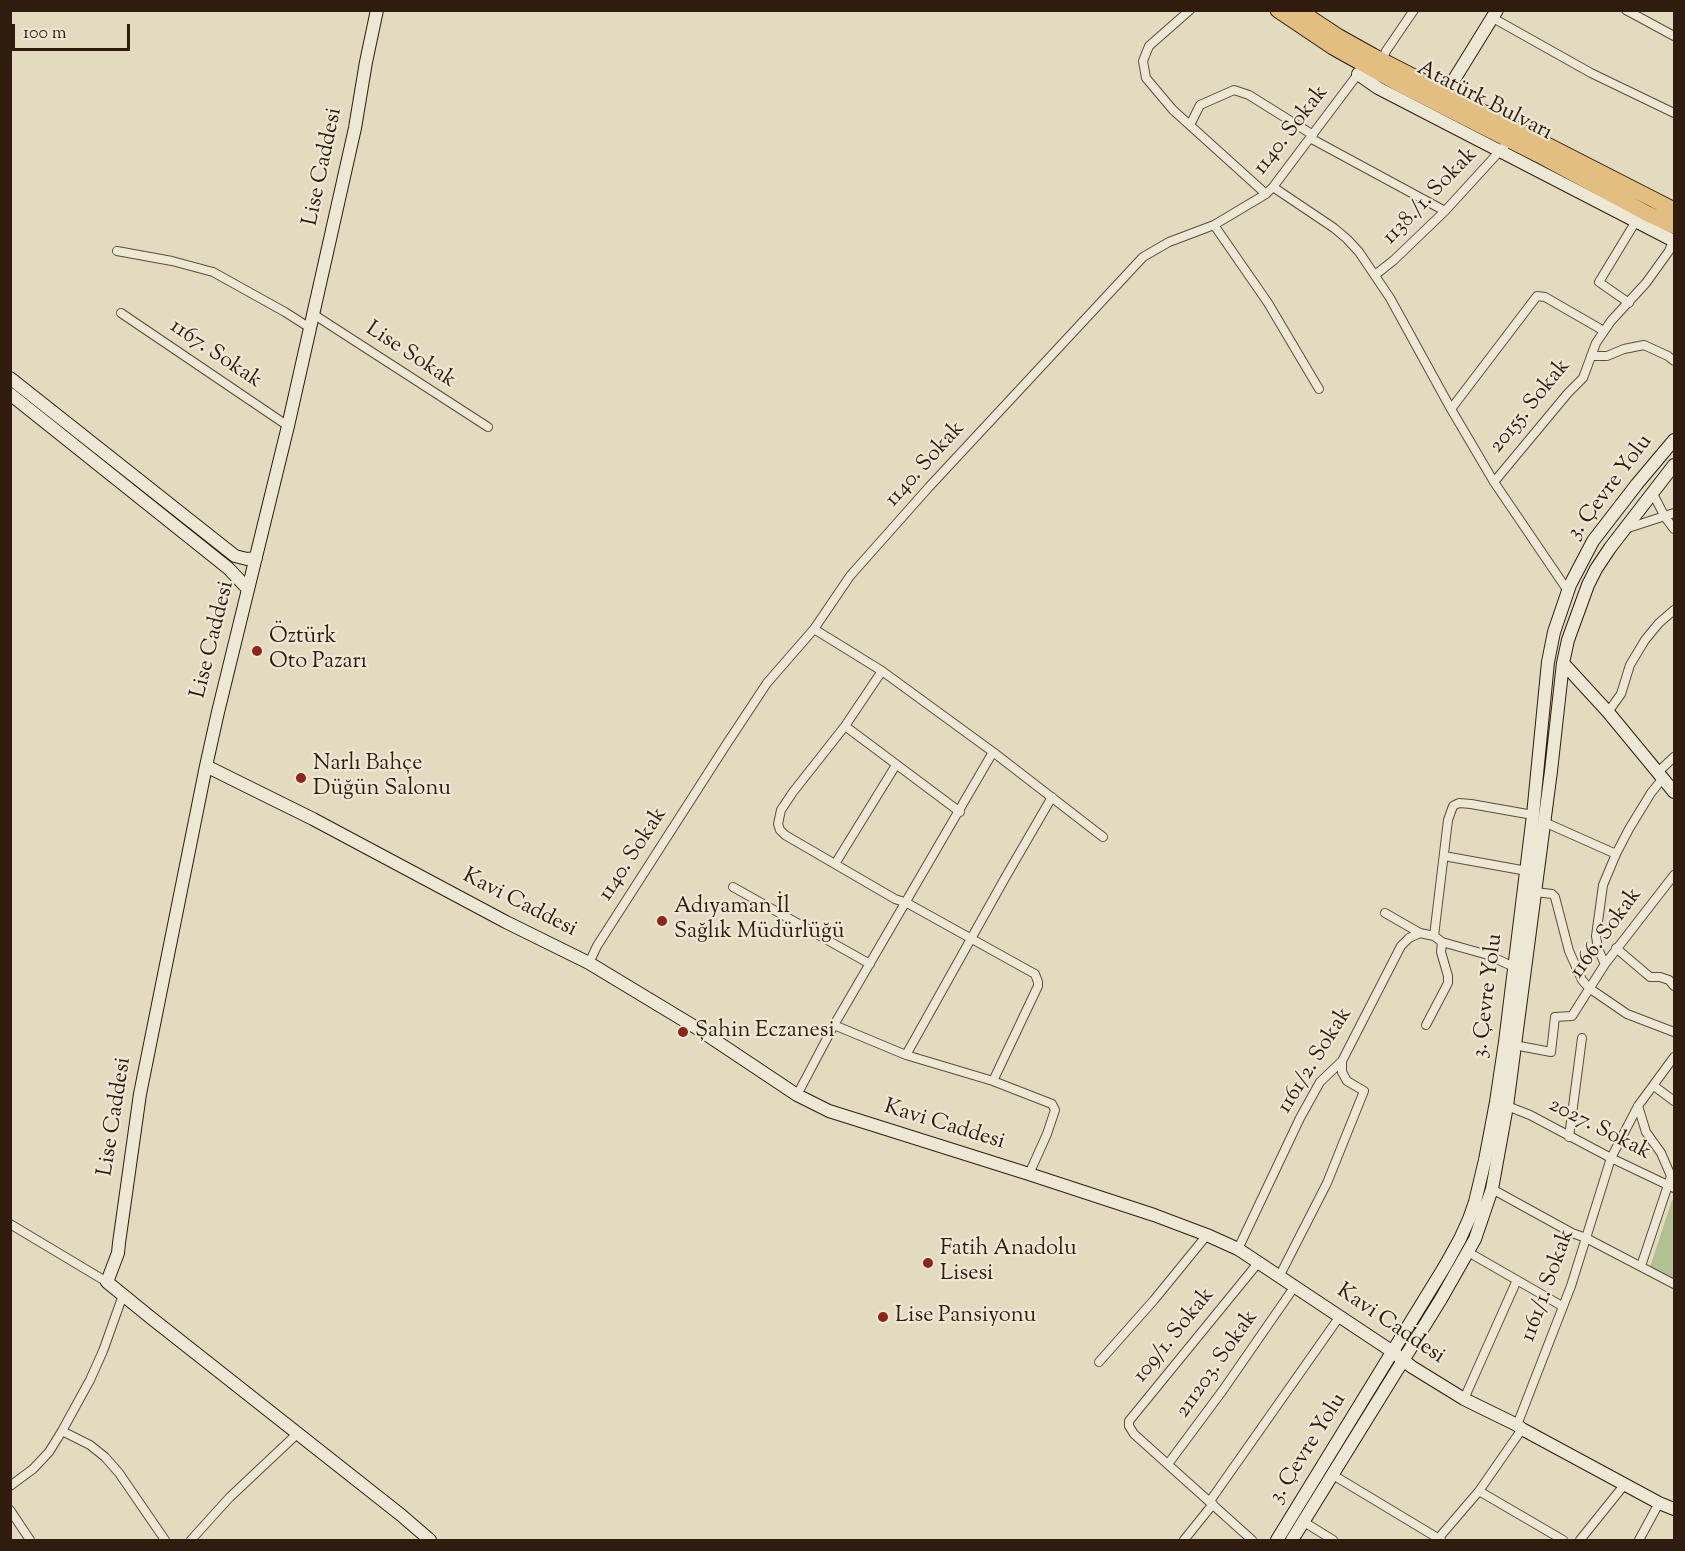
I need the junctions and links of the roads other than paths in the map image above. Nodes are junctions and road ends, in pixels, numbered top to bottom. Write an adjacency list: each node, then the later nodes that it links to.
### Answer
1 (377, 10): 28 (street, Lise Caddesi)
2 (1190, 10): 14 (street)
3 (1278, 10): 11 (highway, Atatürk Bulvarı)
4 (1414, 10): 10 (street)
5 (1626, 10): 7 (street)
6 (1300, 11): 10 (highway, Atatürk Bulvarı)
7 (1637, 13): 9 (street)
8 (1495, 14): 12 (street); 13 (street)
9 (1674, 36)
10 (1382, 61): 12 (highway, Atatürk Bulvarı)
11 (1362, 69): 15 (street, 1140. Sokak); 16 (highway, Atatürk Bulvarı)
12 (1450, 96): 19 (highway, Atatürk Bulvarı)
13 (1674, 113)
14 (1190, 125): 15 (street); 18 (street)
15 (1311, 136): 17 (street, 1140. Sokak); 20 (street)
16 (1505, 146): 20 (street, 1138./1. Sokak); 21 (street); 23 (highway, Atatürk Bulvarı)
17 (1274, 187): 18 (street, 1140. Sokak); 25 (street)
18 (1266, 194): 22 (street, 1140. Sokak)
19 (1672, 205)
20 (1446, 211): 25 (street, 1138./1. Sokak)
21 (1636, 221): 23 (street); 26 (street)
22 (1214, 225): 34 (street); 51 (street, 1140. Sokak)
23 (1674, 236): 26 (street, 20155. Sokak)
24 (117, 251): 29 (street)
25 (1375, 275): 36 (street)
26 (1629, 303): 30 (street, 20155. Sokak)
27 (121, 313): 37 (street, 1167. Sokak)
28 (313, 314): 29 (street, Lise Caddesi); 38 (street, Lise Sokak)
29 (310, 328): 37 (street, Lise Caddesi)
30 (1604, 331): 31 (street, 20155. Sokak); 36 (street)
31 (1591, 356): 32 (street); 41 (street, 20155. Sokak)
32 (1674, 361)
33 (10, 378): 47 (street)
34 (1319, 389)
35 (10, 394): 48 (street)
36 (1451, 409): 41 (street)
37 (288, 426): 47 (street, Lise Caddesi)
38 (488, 428)
39 (1674, 440): 49 (street, 3. Çevre Yolu)
40 (1674, 465): 42 (street, 3. Çevre Yolu)
41 (1494, 482): 49 (street)
42 (1653, 492): 44 (street); 45 (street, 3. Çevre Yolu)
43 (1674, 513): 44 (street)
44 (1665, 517): 45 (street); 46 (street)
45 (1624, 529): 52 (street, 3. Çevre Yolu)
46 (1674, 529)
47 (256, 558): 48 (street, Lise Caddesi)
48 (248, 589): 59 (street, Lise Caddesi)
49 (1568, 591): 64 (street, 3. Çevre Yolu)
50 (1674, 610): 54 (street)
51 (814, 629): 53 (street); 80 (street, 1140. Sokak)
52 (1563, 663): 54 (street); 64 (street, 3. Çevre Yolu)
53 (882, 671): 55 (street); 56 (street)
54 (1608, 712): 60 (street)
55 (845, 726): 58 (street); 68 (street)
56 (993, 752): 62 (street); 63 (street)
57 (1674, 757): 60 (street)
58 (896, 765): 63 (street); 68 (street)
59 (206, 766): 80 (street, Kavi Caddesi); 114 (street, Lise Caddesi)
60 (1660, 776): 61 (street); 66 (street)
61 (1674, 792)
62 (1052, 797): 65 (street); 77 (street)
63 (960, 812): 73 (street)
64 (1539, 819): 66 (street); 67 (street); 69 (street, 3. Çevre Yolu); 72 (street, 3. Çevre Yolu)
65 (1103, 837)
66 (1616, 854): 82 (street)
67 (1444, 856): 69 (street); 76 (street)
68 (835, 864): 73 (street)
69 (1527, 871): 83 (street, 3. Çevre Yolu)
70 (1674, 875): 79 (street, 1166. Sokak)
71 (733, 887): 81 (street)
72 (1535, 892): 85 (street); 90 (street, 3. Çevre Yolu)
73 (907, 903): 77 (street); 81 (street)
74 (1385, 913): 75 (street)
75 (1420, 933): 76 (street); 93 (street, 1161/2. Sokak)
76 (1434, 936): 78 (street)
77 (972, 939): 91 (street); 94 (street)
78 (1442, 942): 83 (street); 87 (street)
79 (1616, 948): 82 (street, 1166. Sokak); 84 (street)
80 (589, 963): 96 (street, Kavi Caddesi)
81 (870, 964): 86 (street)
82 (1605, 964): 85 (street, 1166. Sokak)
83 (1514, 968): 120 (street, 3. Çevre Yolu)
84 (1674, 986)
85 (1589, 988): 88 (street); 90 (street, 1166. Sokak)
86 (834, 1025): 91 (street); 96 (street)
87 (1426, 1025)
88 (1674, 1032)
89 (1582, 1038): 100 (street)
90 (1514, 1045): 98 (street, 3. Çevre Yolu)
91 (906, 1055): 94 (street)
92 (1674, 1057): 95 (street, 1161/1. Sokak)
93 (1342, 1061): 108 (street, 1161/2. Sokak); 112 (street)
94 (993, 1081): 102 (street)
95 (1654, 1086): 97 (street); 99 (street, 1161/1. Sokak)
96 (796, 1095): 102 (street, Kavi Caddesi)
97 (1674, 1101)
98 (1507, 1106): 100 (street, 2027. Sokak); 104 (street, 3. Çevre Yolu)
99 (1638, 1106): 101 (street, 1161/1. Sokak); 103 (street)
100 (1569, 1137): 101 (street, 2027. Sokak)
101 (1611, 1158): 103 (street, 2027. Sokak); 107 (street, 1161/1. Sokak)
102 (1029, 1174): 106 (street, Kavi Caddesi)
103 (1671, 1186): 111 (street)
104 (1492, 1189): 107 (street); 109 (street, 3. Çevre Yolu)
105 (10, 1224): 114 (street)
106 (1207, 1235): 108 (street, Kavi Caddesi); 121 (street)
107 (1586, 1238): 111 (street); 118 (street, 1161/1. Sokak)
108 (1239, 1250): 110 (street, Kavi Caddesi)
109 (1468, 1252): 113 (street); 120 (street, 3. Çevre Yolu)
110 (1258, 1263): 112 (street, Kavi Caddesi); 126 (street, 109/1. Sokak)
111 (1641, 1266): 115 (street)
112 (1280, 1275): 116 (street, Kavi Caddesi)
113 (1517, 1280): 118 (street); 122 (street)
114 (107, 1282): 117 (street)
115 (1674, 1284)
116 (1295, 1286): 119 (street, Kavi Caddesi); 126 (street, 211203. Sokak)
117 (123, 1295): 124 (street); 125 (street)
118 (1562, 1306): 123 (street, 1161/1. Sokak)
119 (1340, 1316): 120 (street, Kavi Caddesi); 131 (street)
120 (1398, 1356): 122 (street, Kavi Caddesi); 127 (street, 3. Çevre Yolu); 142 (street, 3. Çevre Yolu)
121 (1099, 1362)
122 (1464, 1399): 123 (street, Kavi Caddesi)
123 (1520, 1427): 128 (street, Kavi Caddesi); 130 (street, 1161/1. Sokak)
124 (62, 1431): 129 (street); 137 (street)
125 (298, 1433): 138 (street); 139 (street)
126 (1168, 1464): 131 (street)
127 (1333, 1475): 135 (street, 3. Çevre Yolu); 145 (street)
128 (1624, 1484): 132 (street, Kavi Caddesi); 147 (street)
129 (10, 1486)
130 (1479, 1491): 145 (street, 1161/1. Sokak); 146 (street)
131 (1211, 1503): 140 (street); 141 (street)
132 (1659, 1503): 133 (street, Kavi Caddesi); 148 (street)
133 (1674, 1509)
134 (10, 1510): 136 (street)
135 (1304, 1522): 143 (street, 3. Çevre Yolu); 144 (street)
136 (30, 1540)
137 (165, 1540)
138 (191, 1540)
139 (430, 1540)
140 (1184, 1540)
141 (1252, 1540)
142 (1277, 1540)
143 (1292, 1540)
144 (1334, 1540)
145 (1439, 1540)
146 (1563, 1540)
147 (1581, 1540)
148 (1639, 1540)

